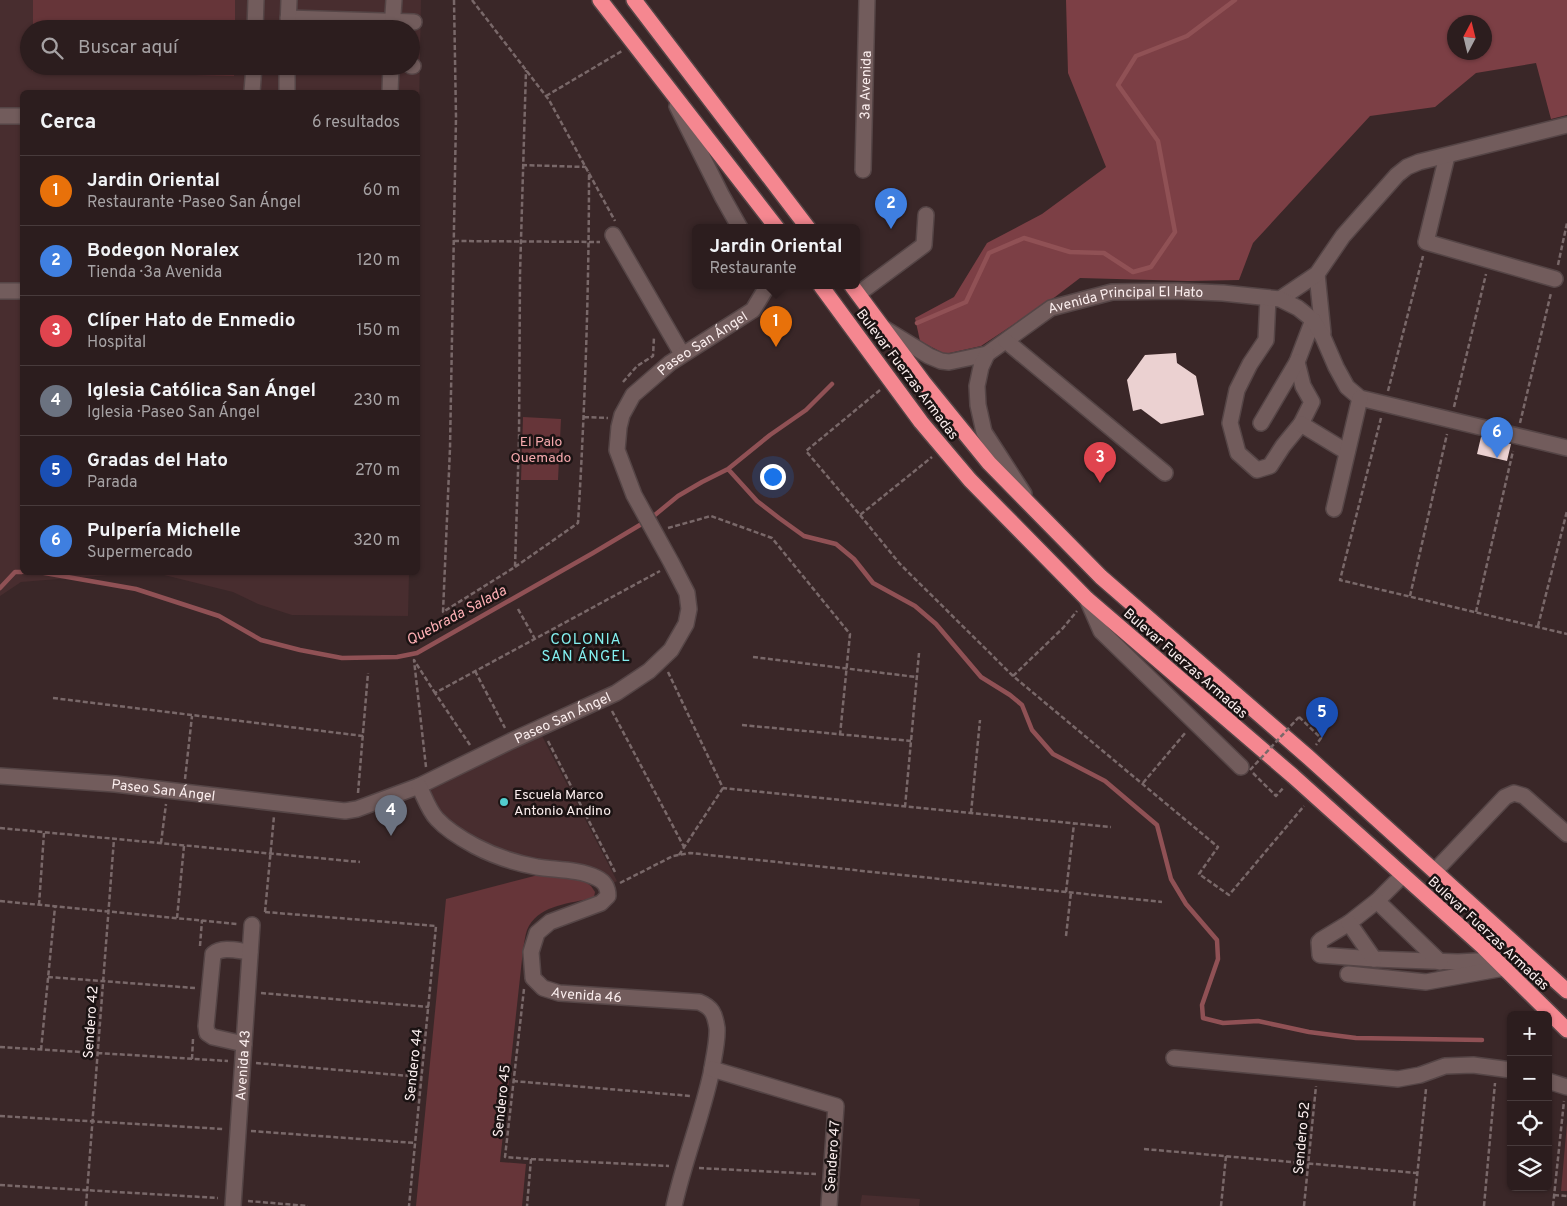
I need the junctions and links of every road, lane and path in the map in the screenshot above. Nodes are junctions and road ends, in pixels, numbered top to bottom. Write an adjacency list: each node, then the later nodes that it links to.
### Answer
1 (256, 0): 9 (street)
2 (289, 0): 10 (street)
3 (394, 0): 11 (street)
4 (454, 0): 35 (path)
5 (472, 0): 13 (path)
6 (600, 0): 12 (highway)
7 (634, 0): 33 (highway)
8 (867, 0): 28 (street, 3a Avenida)
9 (255, 20)
10 (288, 20)
11 (393, 20)
12 (634, 43): 17 (highway); 21 (path)
13 (526, 70): 21 (path); 26 (path)
14 (253, 75): 18 (street)
15 (287, 75): 19 (street)
16 (391, 75): 20 (street)
17 (669, 89): 31 (street); 32 (highway)
18 (252, 90)
19 (286, 90)
20 (390, 90)
21 (546, 96): 27 (path)
22 (0, 116): 23 (street)
23 (20, 116)
24 (1567, 125): 25 (street)
25 (1447, 156): 38 (street); 40 (street)
26 (522, 165): 27 (path); 36 (path)
27 (586, 167): 37 (path)
28 (863, 170)
29 (926, 215): 42 (street)
30 (1567, 223): 41 (path)
31 (738, 224)
32 (774, 224)
33 (805, 224)
34 (608, 238): 37 (path); 54 (street)
35 (454, 241): 36 (path); 77 (path)
36 (520, 241): 37 (path); 77 (path)
37 (589, 242): 61 (path)
38 (1426, 242): 39 (street); 60 (path)
39 (1490, 260): 41 (street); 63 (path)
40 (1317, 274): 48 (street); 52 (street, Avenida Principal El Hato)
41 (1555, 279): 66 (path)
42 (860, 287)
43 (766, 289): 54 (street, Paseo San Ángel)
44 (823, 289): 57 (highway, Bulevar Fuerzas Armadas)
45 (855, 290): 50 (highway, Bulevar Fuerzas Armadas)
46 (0, 291): 47 (street)
47 (20, 291)
48 (1274, 299): 49 (street, Avenida Principal El Hato); 53 (street, Avenida Principal El Hato); 65 (street)
49 (1313, 320): 52 (street, Avenida Principal El Hato); 56 (street)
50 (885, 329): 55 (street, Avenida Principal El Hato); 72 (highway, Bulevar Fuerzas Armadas)
51 (654, 337): 58 (path)
52 (1324, 337): 59 (street, Avenida Principal El Hato)
53 (1006, 340): 55 (street, Avenida Principal El Hato); 70 (street)
54 (682, 354): 62 (street, Paseo San Ángel)
55 (987, 354): 72 (street)
56 (1298, 362): 64 (street); 65 (street)
57 (891, 380): 67 (highway, Bulevar Fuerzas Armadas); 74 (path)
58 (621, 384)
59 (1360, 398): 60 (street); 69 (street)
60 (1385, 404): 63 (street); 78 (path)
61 (584, 417): 62 (path); 77 (path)
62 (622, 418): 75 (street, Paseo San Ángel)
63 (1451, 419): 66 (street); 78 (path)
64 (1261, 423)
65 (1301, 424): 69 (street)
66 (1517, 436): 68 (street); 81 (path)
67 (943, 448): 74 (path); 79 (highway, Bulevar Fuerzas Armadas)
68 (1567, 448)
69 (1347, 452): 71 (street)
70 (1165, 474)
71 (1334, 509)
72 (1035, 511): 132 (highway, Bulevar Fuerzas Armadas)
73 (1567, 511): 82 (path)
74 (860, 515): 91 (path)
75 (656, 535): 76 (street, Paseo San Ángel); 88 (path)
76 (672, 562): 84 (path); 87 (street, Paseo San Ángel)
77 (515, 567)
78 (1410, 596): 81 (path)
79 (1087, 599): 91 (path); 98 (street); 114 (highway, Bulevar Fuerzas Armadas)
80 (518, 609): 84 (path)
81 (1476, 612): 82 (path)
82 (1538, 627): 83 (path)
83 (1567, 634)
84 (534, 639): 89 (path)
85 (919, 653): 92 (path)
86 (753, 657): 88 (path)
87 (662, 659): 95 (street, Paseo San Ángel); 111 (path)
88 (846, 669): 92 (path); 101 (path)
89 (475, 671): 93 (path); 104 (path)
90 (368, 673): 102 (path)
91 (1013, 676): 110 (path)
92 (916, 677): 105 (path)
93 (435, 693): 106 (path); 109 (path)
94 (53, 698): 96 (path)
95 (605, 699): 100 (street, Paseo San Ángel); 128 (path)
96 (192, 716): 102 (path); 113 (path)
97 (980, 720): 119 (path)
98 (1195, 722): 107 (street); 110 (path)
99 (742, 725): 101 (path)
100 (542, 728): 104 (street, Paseo San Ángel); 133 (path)
101 (840, 735): 105 (path)
102 (362, 736): 118 (path)
103 (1321, 738): 107 (path, bridge)
104 (511, 741): 106 (street, Paseo San Ángel)
105 (911, 741): 117 (path)
106 (478, 758): 109 (street, Paseo San Ángel)
107 (1246, 769): 115 (path)
108 (0, 776): 112 (street, Paseo San Ángel)
109 (423, 784): 118 (street, Paseo San Ángel); 135 (street)
110 (1143, 784): 114 (path)
111 (723, 788): 117 (path); 128 (path)
112 (167, 790): 113 (street, Paseo San Ángel); 126 (path)
113 (184, 792): 116 (street, Paseo San Ángel)
114 (1313, 795): 134 (highway, Bulevar Fuerzas Armadas)
115 (1276, 796)
116 (275, 803): 118 (street, Paseo San Ángel); 129 (path)
117 (905, 806): 119 (path)
118 (357, 809)
119 (971, 813): 120 (path)
120 (1074, 824): 122 (path); 136 (path)
121 (0, 828): 123 (path)
122 (1112, 828)
123 (44, 833): 125 (path); 141 (path)
124 (1567, 834): 132 (street)
125 (114, 839): 126 (path); 143 (path, Sendero 42)
126 (161, 843): 127 (path)
127 (184, 846): 129 (path); 145 (path)
128 (684, 847): 130 (path)
129 (270, 853): 131 (path); 144 (path)
130 (679, 855): 135 (path); 136 (path)
131 (360, 862)
132 (1435, 871): 158 (highway, Bulevar Fuerzas Armadas)
133 (616, 874)
134 (1403, 875): 139 (street); 152 (highway, Bulevar Fuerzas Armadas)
135 (608, 889): 155 (street, Avenida 46)
136 (1066, 892): 137 (path)
137 (1071, 892): 140 (path); 148 (path)
138 (0, 901): 141 (path)
139 (1378, 901): 146 (street); 151 (street)
140 (1162, 902)
141 (39, 905): 142 (path)
142 (55, 906): 143 (path); 154 (path)
143 (109, 911): 145 (path); 156 (path, Sendero 42)
144 (265, 912): 147 (path); 160 (path, Sendero 44)
145 (177, 918): 147 (path)
146 (1349, 923): 150 (street); 150 (street)
147 (252, 925): 149 (street, Avenida 43)
148 (1066, 936)
149 (250, 952): 159 (street, Avenida 43); 162 (street)
150 (1374, 959): 151 (street)
151 (1440, 962): 152 (street)
152 (1500, 964): 153 (street); 161 (highway, Bulevar Fuerzas Armadas)
153 (1348, 974)
154 (48, 977): 156 (path); 164 (path)
155 (533, 978): 168 (street, Avenida 46); 173 (path, Sendero 45)
156 (103, 982): 157 (path); 165 (path, Sendero 42)
157 (197, 988)
158 (1567, 991)
159 (247, 992): 160 (path); 162 (street, Avenida 43)
160 (428, 1007): 172 (path, Sendero 44)
161 (1567, 1030)
162 (244, 1044): 167 (street, Avenida 43)
163 (0, 1047): 164 (path)
164 (41, 1050): 165 (path)
165 (98, 1054): 167 (path); 178 (path, Sendero 42)
166 (1174, 1058): 170 (street)
167 (242, 1062): 172 (path); 179 (street, Avenida 43)
168 (712, 1069): 176 (street, Avenida 46); 195 (street, Sendero 47)
169 (1503, 1070): 171 (street); 199 (path)
170 (1317, 1072): 171 (street); 183 (path, Sendero 52)
171 (1427, 1072): 184 (path)
172 (422, 1077): 180 (path, Sendero 44)
173 (513, 1081): 176 (path); 193 (path, Sendero 45)
174 (1552, 1082): 175 (street)
175 (1566, 1087): 187 (path)
176 (705, 1098): 194 (street, Avenida 46)
177 (0, 1116): 178 (path)
178 (93, 1122): 179 (path); 186 (path, Sendero 42)
179 (238, 1130): 180 (path); 189 (street, Avenida 43)
180 (415, 1143): 192 (path, Sendero 44)
181 (1144, 1149): 182 (path)
182 (1226, 1156): 183 (path); 196 (path)
183 (1308, 1163): 184 (path); 197 (path, Sendero 52)
184 (1417, 1173): 198 (path)
185 (0, 1185): 186 (path)
186 (88, 1190): 189 (path); 190 (path, Sendero 42)
187 (1554, 1195): 188 (path); 200 (path)
188 (1567, 1196)
189 (233, 1203): 191 (path)
190 (86, 1206)
191 (308, 1206)
192 (409, 1206)
193 (527, 1206)
194 (674, 1206)
195 (829, 1206)
196 (1221, 1206)
197 (1304, 1206)
198 (1414, 1206)
199 (1484, 1206)
200 (1553, 1206)

